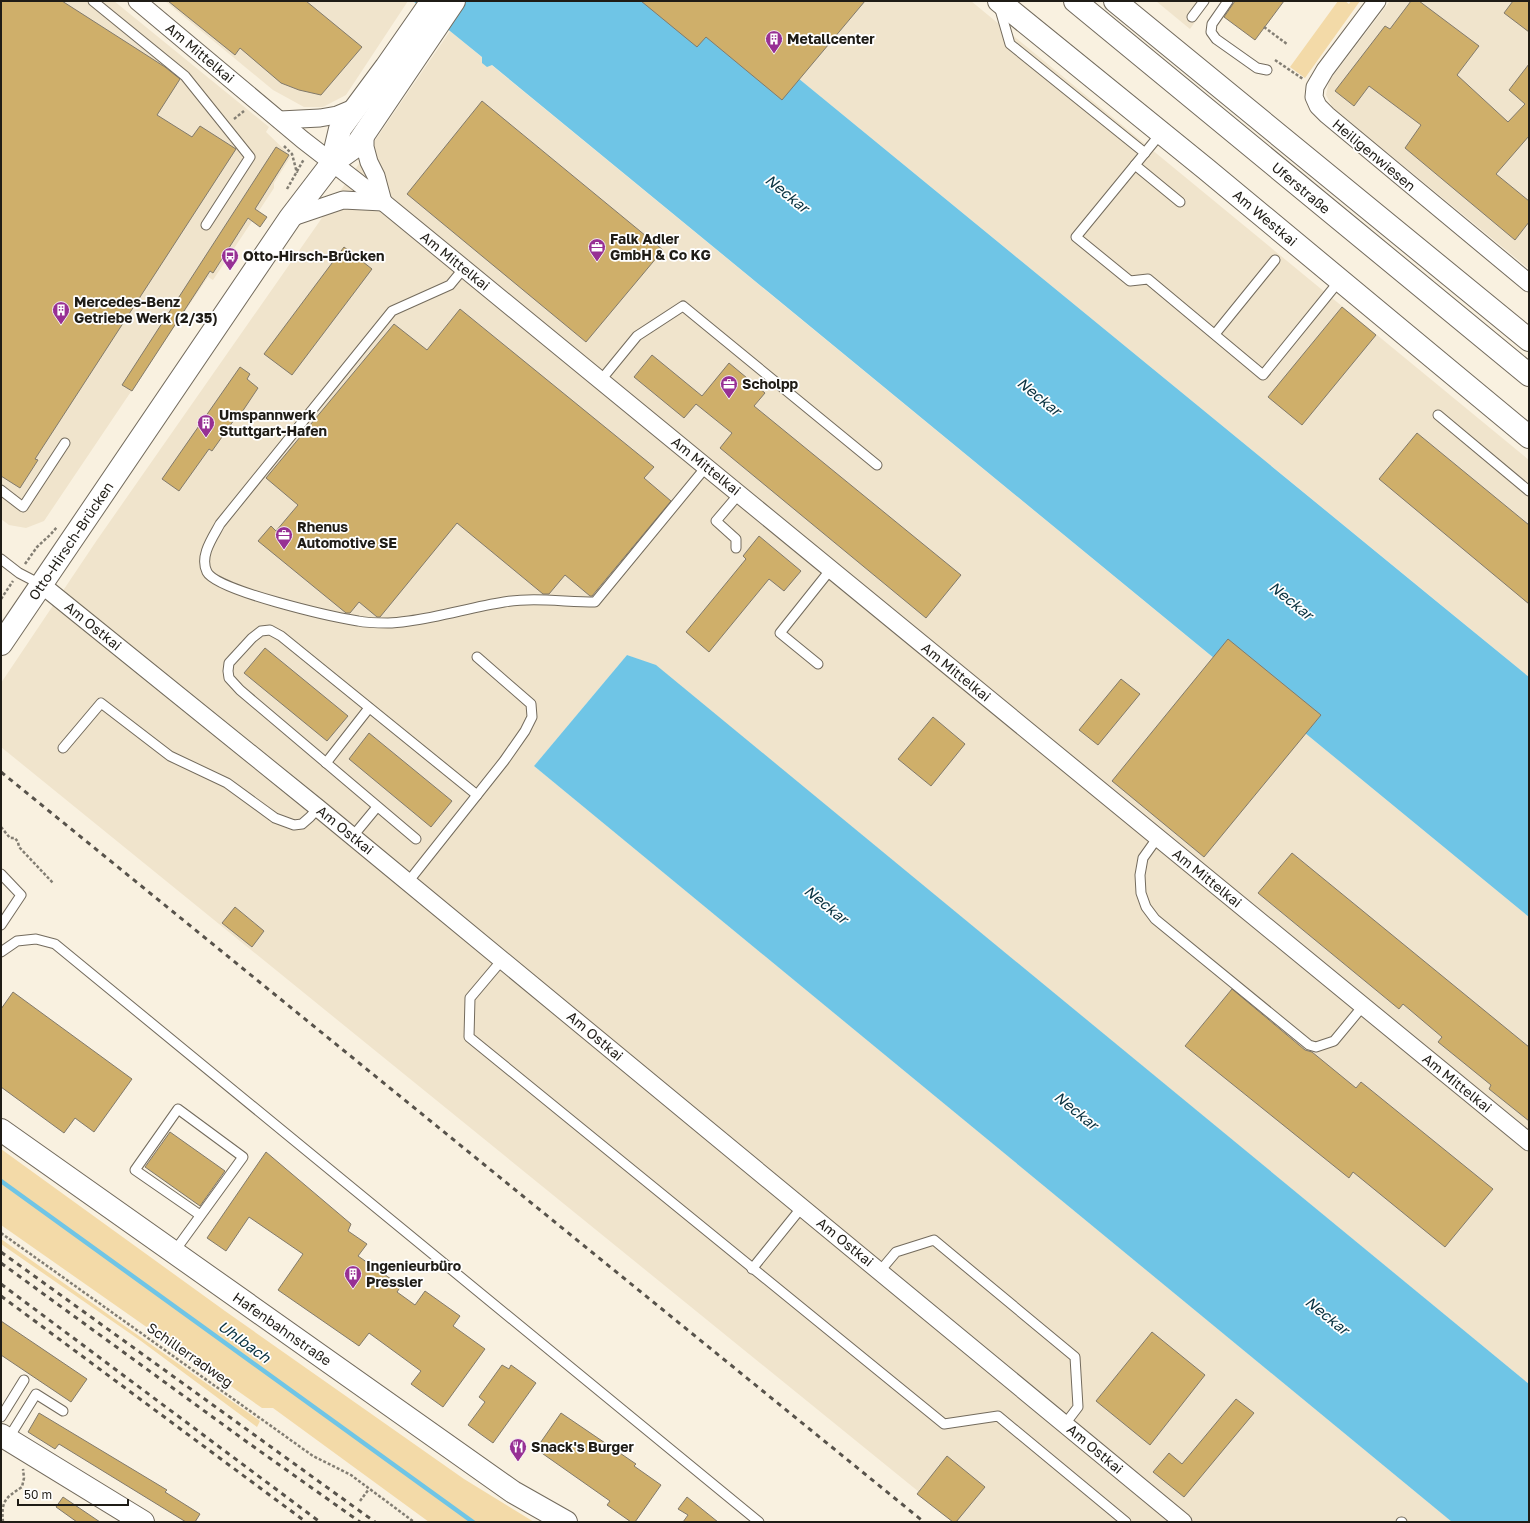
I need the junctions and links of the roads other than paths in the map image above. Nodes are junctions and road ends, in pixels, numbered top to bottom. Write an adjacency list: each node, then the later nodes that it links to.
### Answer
1 (93, 1): 24 (lane)
2 (137, 1): 15 (street, Am Mittelkai)
3 (432, 1): 13 (main road, Otto-Hirsch-Brücken)
4 (454, 1): 13 (main road, Otto-Hirsch-Brücken)
5 (999, 1): 17 (main road, Am Westkai); 18 (lane)
6 (1074, 1): 31 (main road, Uferstraße)
7 (1115, 1): 30 (main road, Uferstraße)
8 (1204, 1): 11 (lane)
9 (1228, 1): 12 (lane)
10 (1376, 1): 28 (street, Heiligenwiesen)
11 (1192, 17)
12 (1267, 70)
13 (394, 73): 14 (main road, Otto-Hirsch-Brücken); 16 (main road, Otto-Hirsch-Brücken)
14 (356, 107): 15 (street); 19 (main road, Otto-Hirsch-Brücken)
15 (280, 120): 19 (street, Am Mittelkai)
16 (365, 132): 19 (main road, Otto-Hirsch-Brücken); 21 (street)
17 (1162, 132): 18 (lane); 27 (main road, Am Westkai)
18 (1145, 153): 20 (lane)
19 (332, 162): 21 (street, Am Mittelkai); 23 (main road, Otto-Hirsch-Brücken)
20 (1135, 165): 22 (lane); 29 (lane)
21 (383, 202): 23 (street); 26 (street, Am Mittelkai)
22 (1180, 202)
23 (290, 218): 44 (main road, Otto-Hirsch-Brücken)
24 (206, 225)
25 (1275, 260): 29 (lane)
26 (464, 268): 32 (street, Am Mittelkai); 37 (lane)
27 (1340, 280): 29 (lane); 34 (main road, Am Westkai)
28 (1529, 283)
29 (1215, 334)
30 (1529, 340)
31 (1529, 375)
32 (601, 380): 36 (lane); 37 (street, Am Mittelkai)
33 (1438, 415): 39 (lane)
34 (1529, 436)
35 (65, 443): 38 (lane)
36 (878, 465)
37 (706, 467): 40 (street, Am Mittelkai)
38 (1, 490)
39 (1529, 490)
40 (739, 494): 41 (lane); 43 (street, Am Mittelkai)
41 (736, 548)
42 (1, 559): 44 (lane, Am Ostkai)
43 (831, 569): 47 (lane); 55 (street, Am Mittelkai)
44 (42, 585): 45 (main road, Otto-Hirsch-Brücken); 53 (street, Am Ostkai)
45 (1, 644)
46 (477, 657): 51 (lane)
47 (818, 664)
48 (369, 708): 50 (lane); 50 (lane); 51 (lane)
49 (63, 748): 53 (lane)
50 (326, 764): 52 (lane)
51 (477, 795): 58 (lane)
52 (377, 807): 54 (lane); 56 (lane)
53 (318, 808): 54 (street, Am Ostkai)
54 (353, 836): 58 (street, Am Ostkai)
55 (1158, 838): 62 (street, Am Mittelkai); 62 (lane)
56 (416, 839)
57 (1, 874): 59 (lane)
58 (408, 882): 61 (street, Am Ostkai)
59 (1, 925)
60 (1, 952): 77 (lane)
61 (502, 960): 65 (street, Am Ostkai); 68 (lane)
62 (1362, 1006): 64 (street, Am Mittelkai)
63 (1, 1130): 67 (main road, Hafenbahnstraße)
64 (1529, 1142)
65 (802, 1208): 68 (lane); 69 (street, Am Ostkai)
66 (200, 1216): 66 (lane); 67 (lane)
67 (174, 1252): 76 (main road, Hafenbahnstraße)
68 (752, 1269): 78 (lane)
69 (880, 1271): 73 (street, Am Ostkai); 73 (lane)
70 (24, 1380): 72 (lane)
71 (63, 1411): 74 (lane)
72 (1, 1417)
73 (1065, 1424): 79 (street, Am Ostkai)
74 (4, 1437): 75 (main road)
75 (143, 1522)
76 (566, 1522)
77 (759, 1522)
78 (1126, 1522)
79 (1183, 1522)

